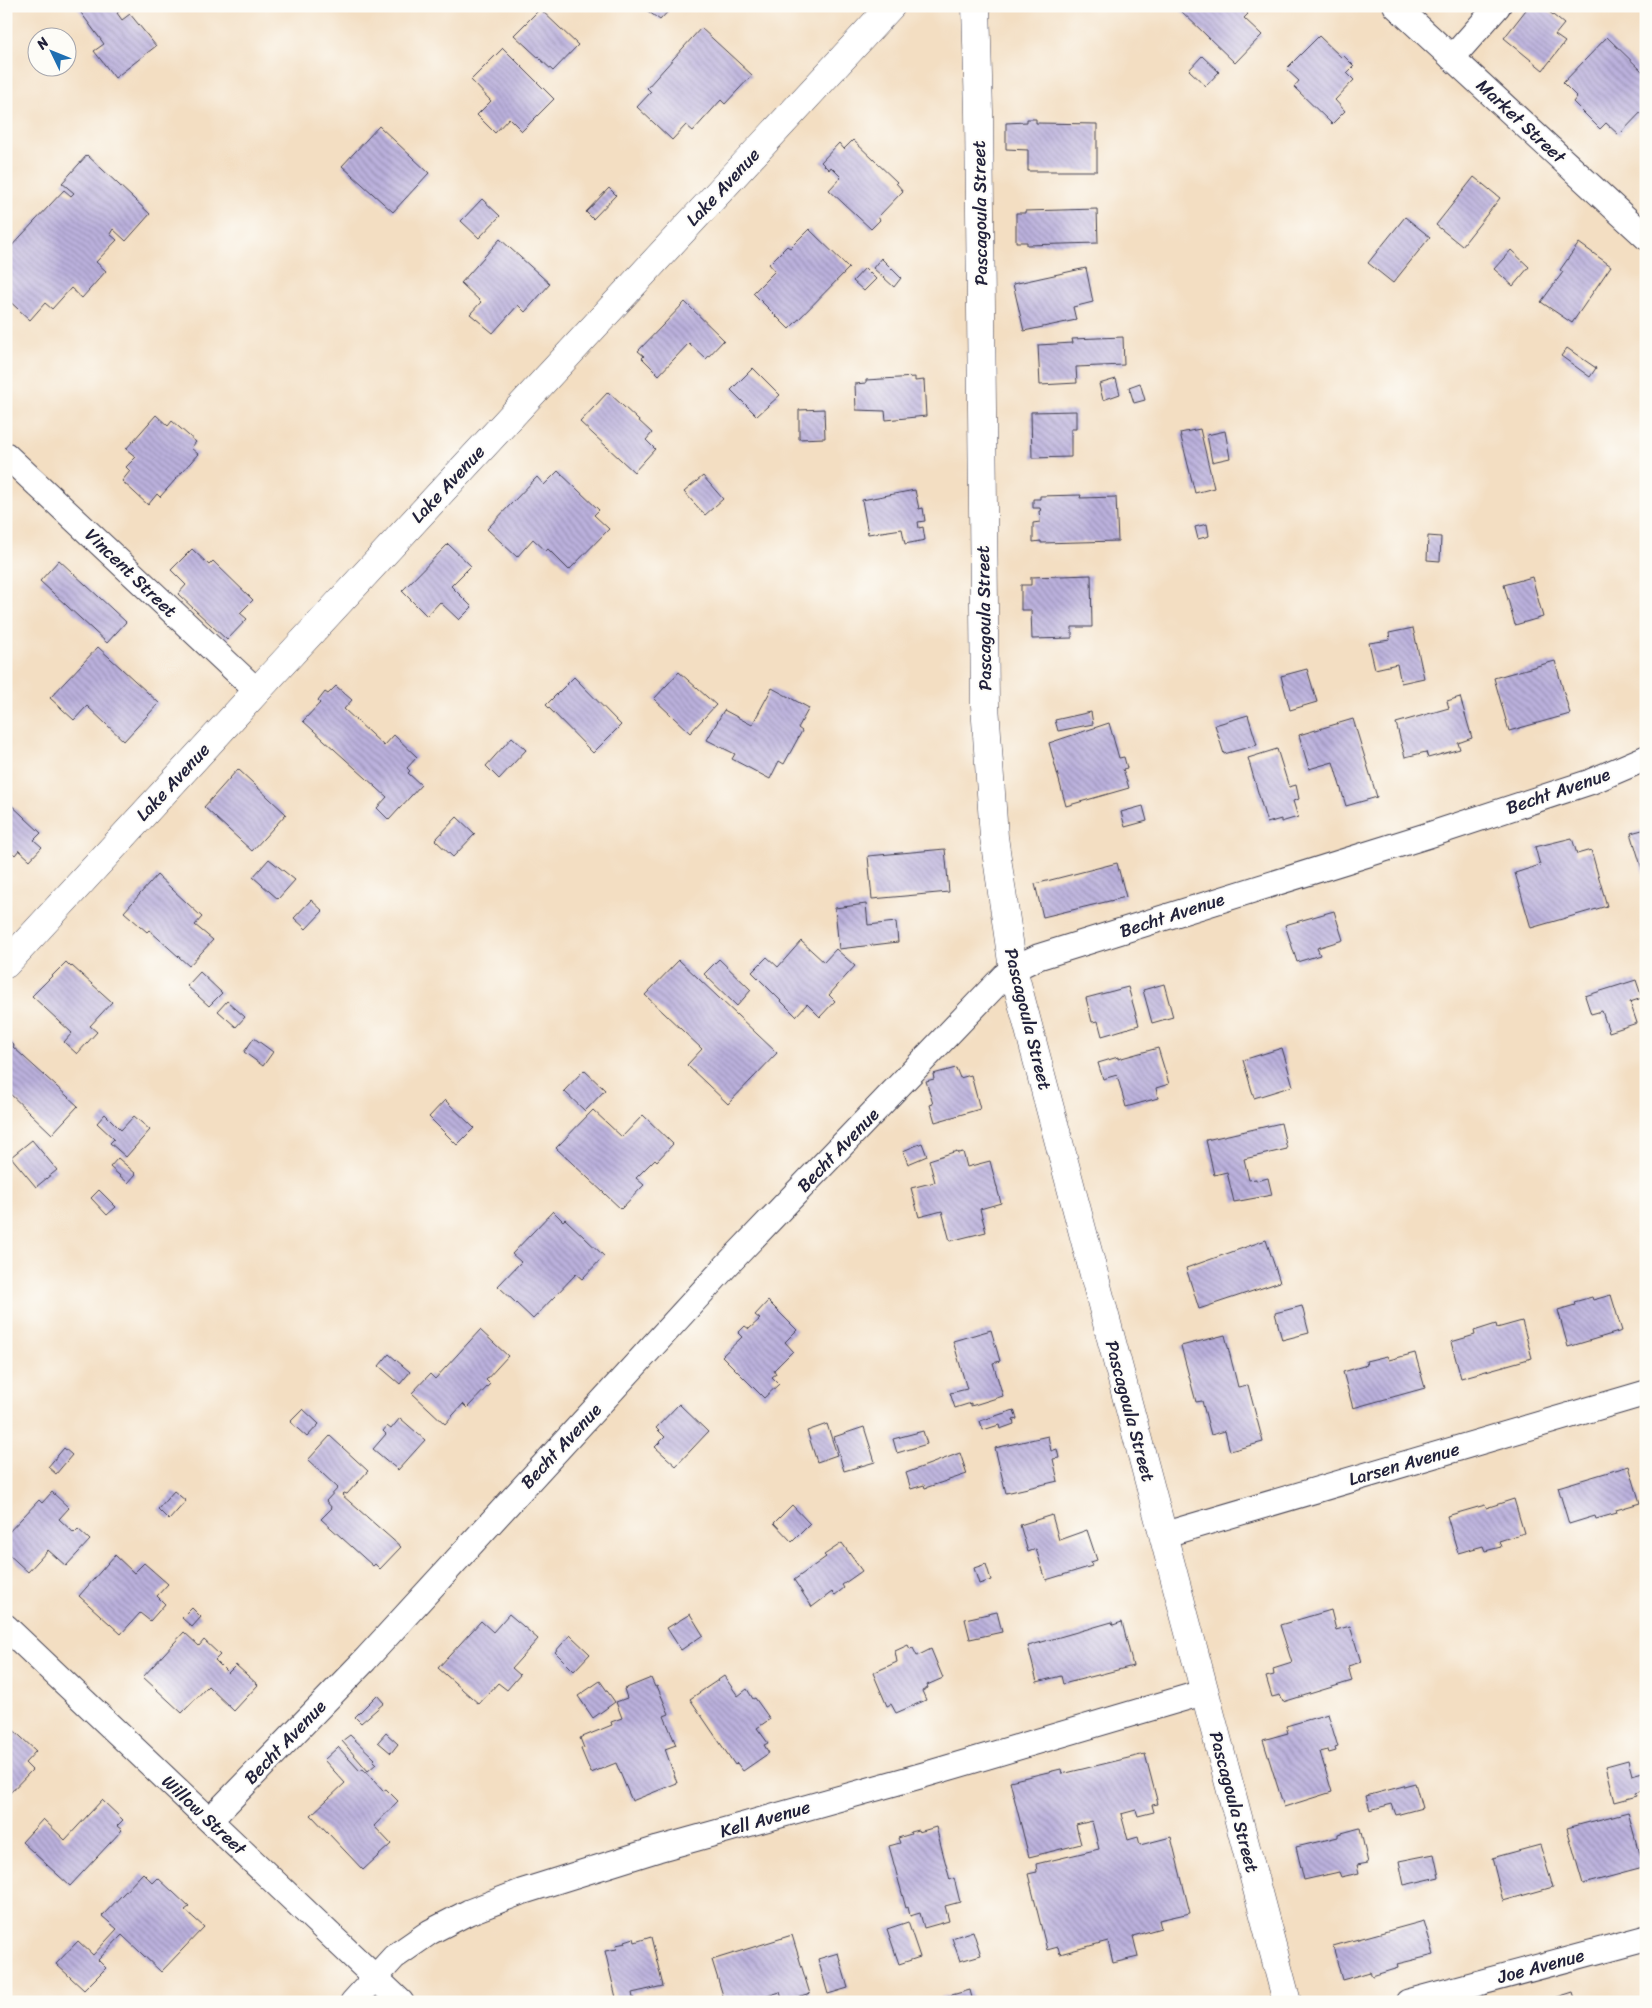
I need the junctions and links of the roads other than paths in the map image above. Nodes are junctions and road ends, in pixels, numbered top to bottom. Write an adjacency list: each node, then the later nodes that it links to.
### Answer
1 (892, 6): 8 (street, Lake Avenue)
2 (976, 6): 11 (street, Pascagoula Street)
3 (1396, 6): 5 (street, Market Street)
4 (1498, 6): 5 (street)
5 (1452, 58): 6 (street, Market Street)
6 (1646, 237)
7 (6, 455): 8 (street, Vincent Street)
8 (257, 691): 10 (street, Lake Avenue)
9 (1646, 758): 11 (street, Becht Avenue)
10 (6, 964)
11 (1013, 969): 13 (street, Pascagoula Street); 16 (street, Becht Avenue)
12 (1646, 1392): 13 (street, Larsen Avenue)
13 (1163, 1535): 15 (street, Pascagoula Street)
14 (6, 1627): 16 (street, Willow Street)
15 (1205, 1692): 18 (street, Kell Avenue); 21 (street, Pascagoula Street)
16 (210, 1820): 18 (street, Willow Street)
17 (1646, 1938): 22 (street, Joe Avenue)
18 (376, 1978): 19 (street, Kell Avenue); 20 (street, Willow Street)
19 (353, 2002)
20 (402, 2002)
21 (1287, 2002)
22 (1408, 2002)

